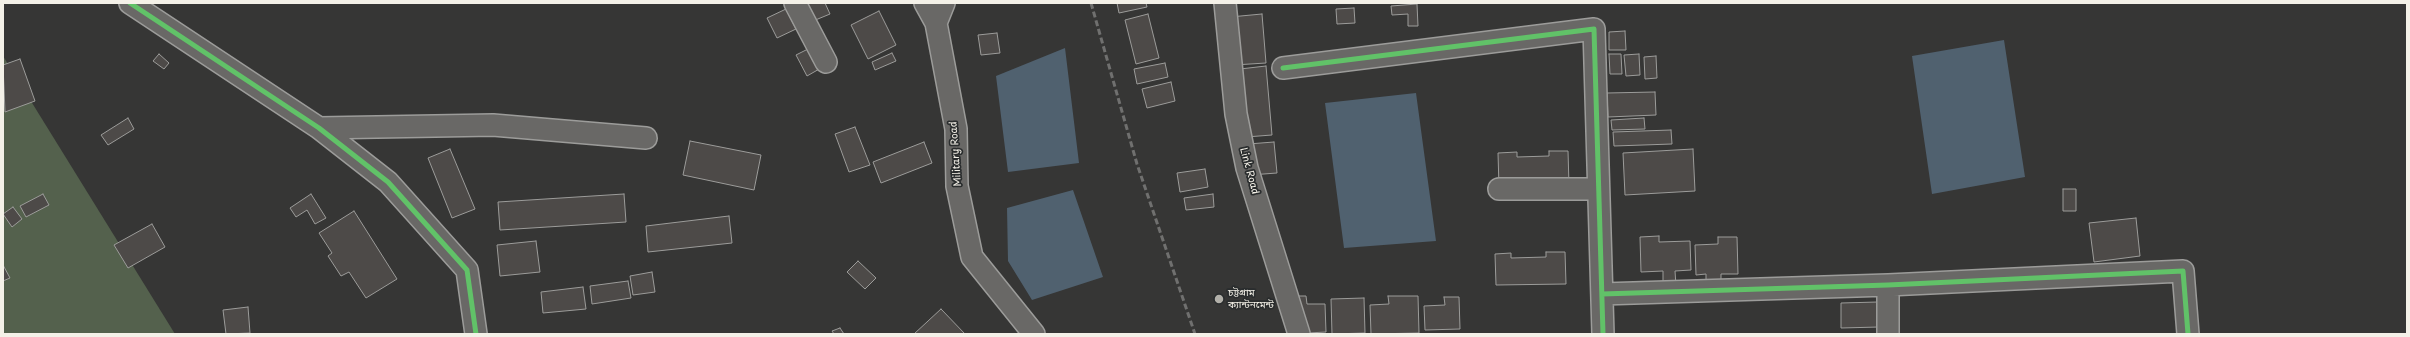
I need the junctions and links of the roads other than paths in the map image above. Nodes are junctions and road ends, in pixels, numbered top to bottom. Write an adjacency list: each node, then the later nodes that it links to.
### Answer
1 (130, 3): 9 (street)
2 (795, 3): 7 (street)
3 (925, 3): 6 (street)
4 (944, 3): 6 (street)
5 (1225, 3): 17 (street, Link Road)
6 (936, 23): 16 (street, Military Road)
7 (826, 62)
8 (1283, 68): 11 (street)
9 (319, 128): 10 (street); 15 (street)
10 (646, 138)
11 (1598, 188): 12 (street); 14 (street)
12 (1498, 189)
13 (1888, 286): 14 (street); 19 (street); 20 (street)
14 (1602, 294): 18 (street)
15 (476, 334)
16 (1034, 334)
17 (1299, 334)
18 (1603, 334)
19 (1888, 334)
20 (2188, 334)

